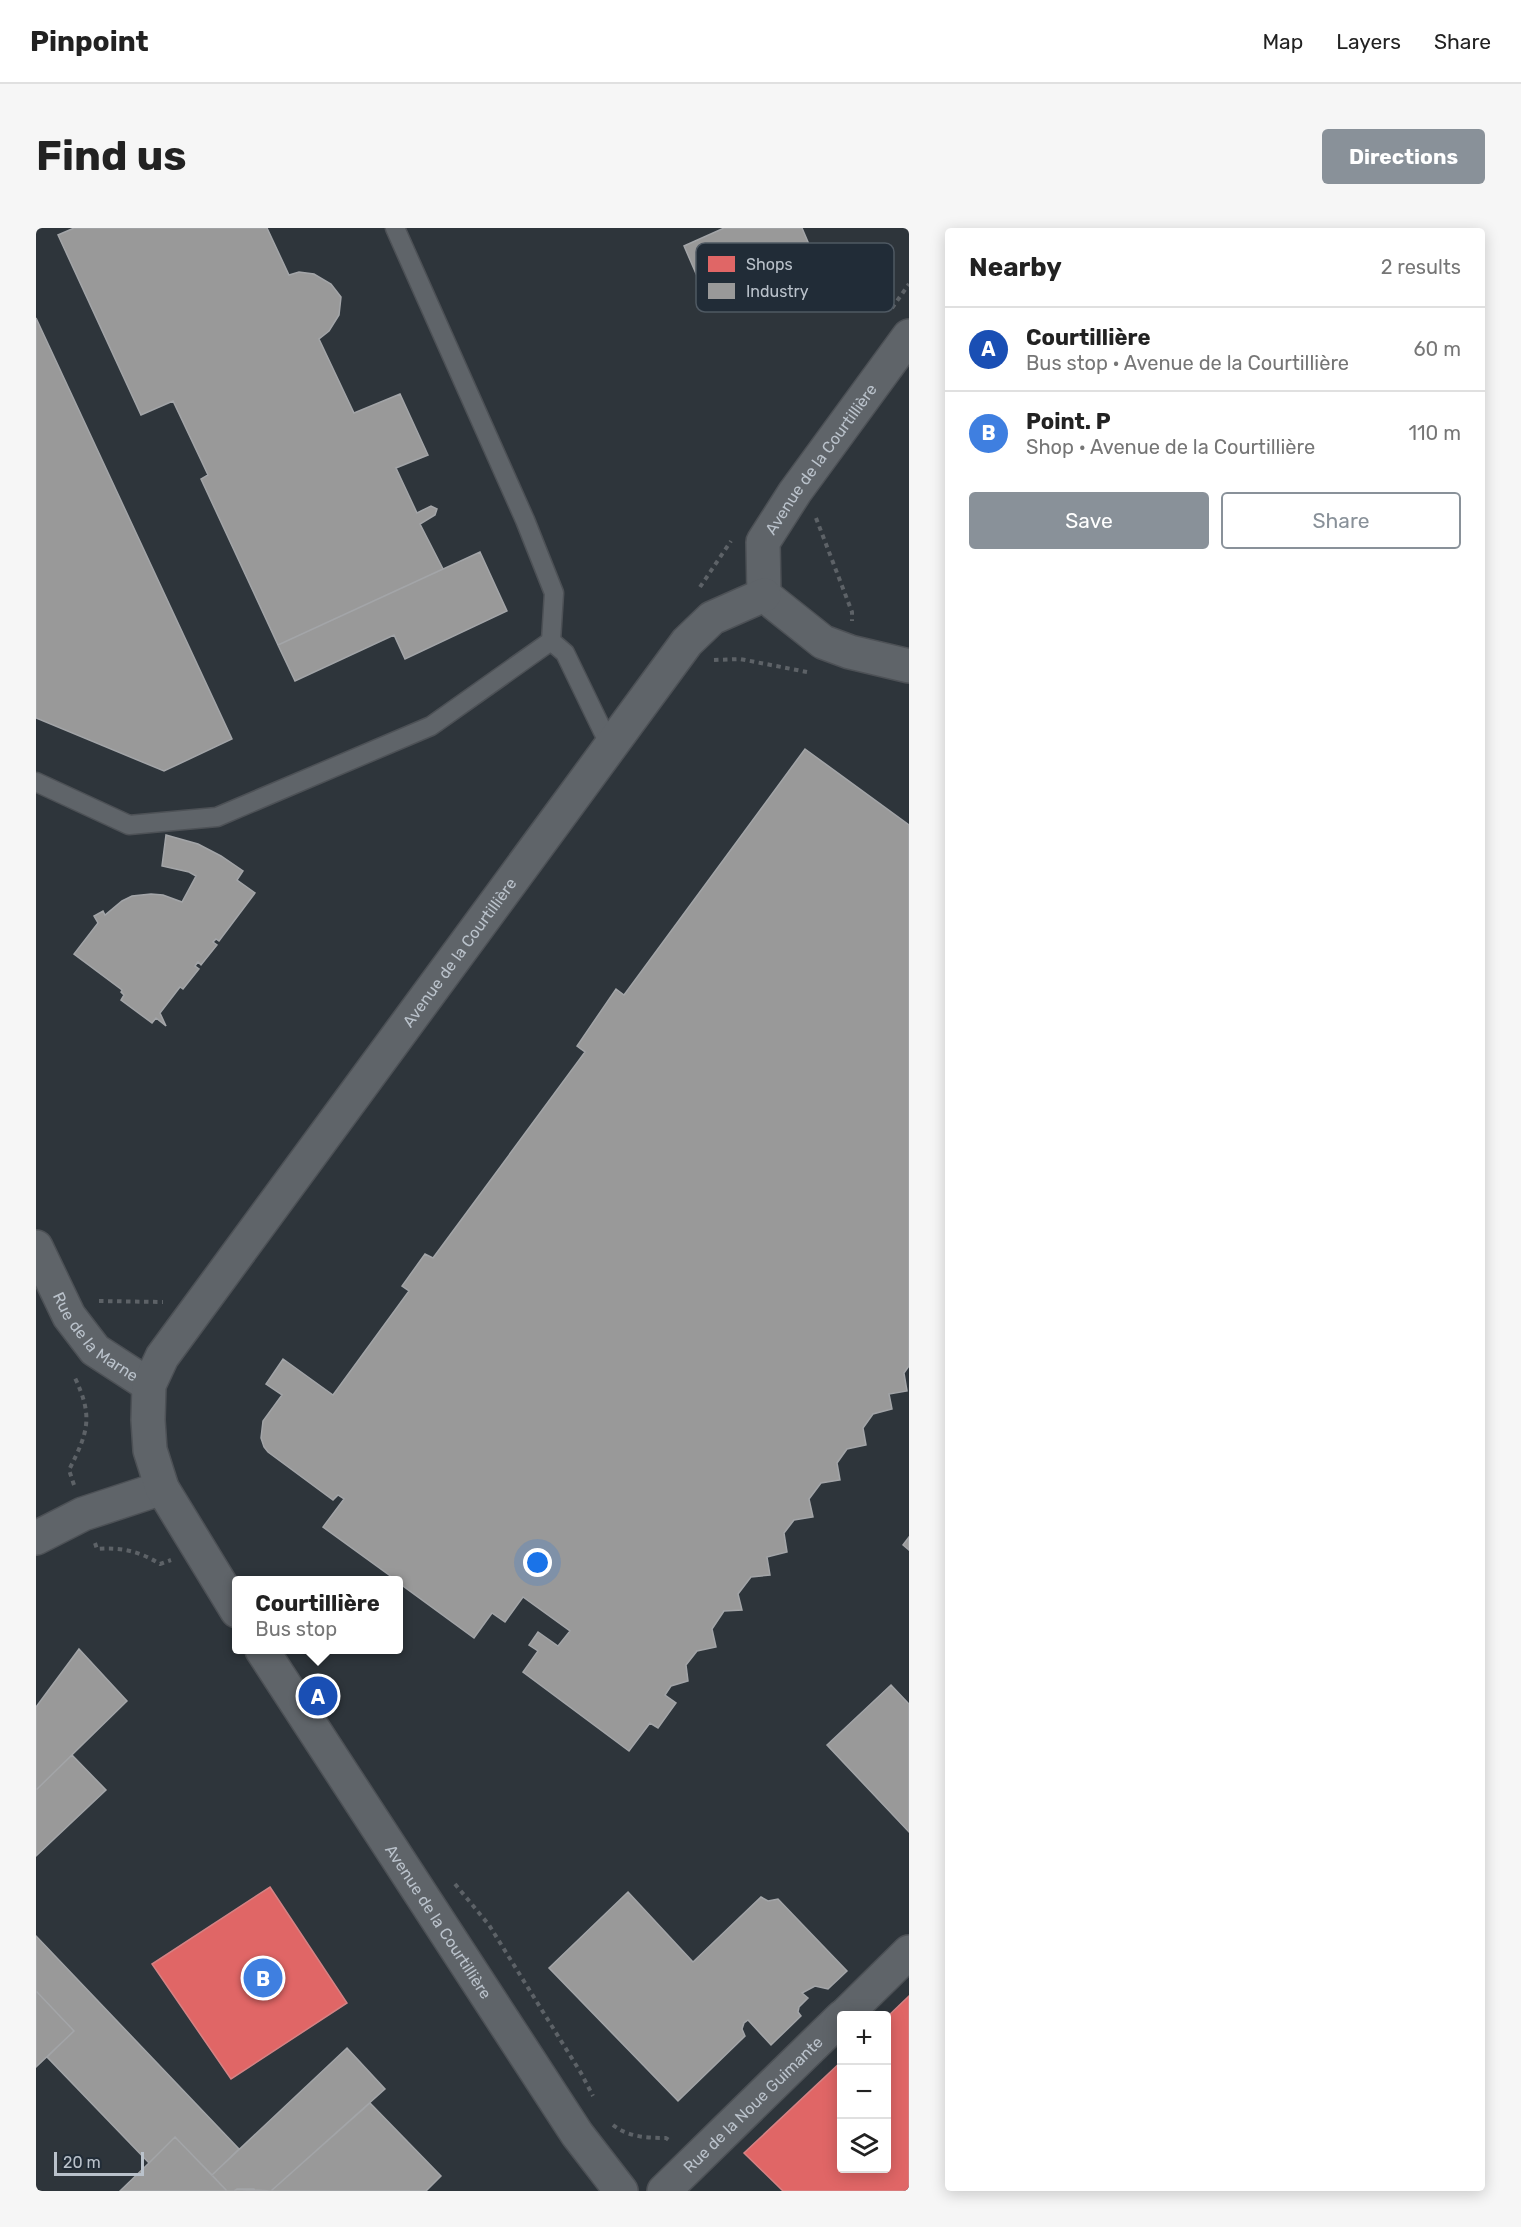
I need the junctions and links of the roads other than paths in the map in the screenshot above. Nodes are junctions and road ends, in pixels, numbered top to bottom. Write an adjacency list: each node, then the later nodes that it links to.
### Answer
1 (395, 228): 4 (lane)
2 (909, 336): 3 (street, Avenue de la Courtillière)
3 (764, 595): 5 (street); 6 (street, Avenue de la Courtillière)
4 (551, 640): 6 (lane); 7 (lane)
5 (909, 666)
6 (610, 746): 9 (street, Avenue de la Courtillière)
7 (36, 782)
8 (36, 1247): 9 (street, Rue de la Marne)
9 (149, 1385): 10 (street, Avenue de la Courtillière)
10 (162, 1488): 11 (street); 12 (street, Avenue de la Courtillière)
11 (36, 1538)
12 (232, 1603)
13 (265, 1654): 17 (street, Avenue de la Courtillière)
14 (909, 1952): 15 (street, Rue de la Noue Guimante)
15 (848, 2011)
16 (837, 2022): 18 (street, Rue de la Noue Guimante)
17 (621, 2191)
18 (664, 2191)

